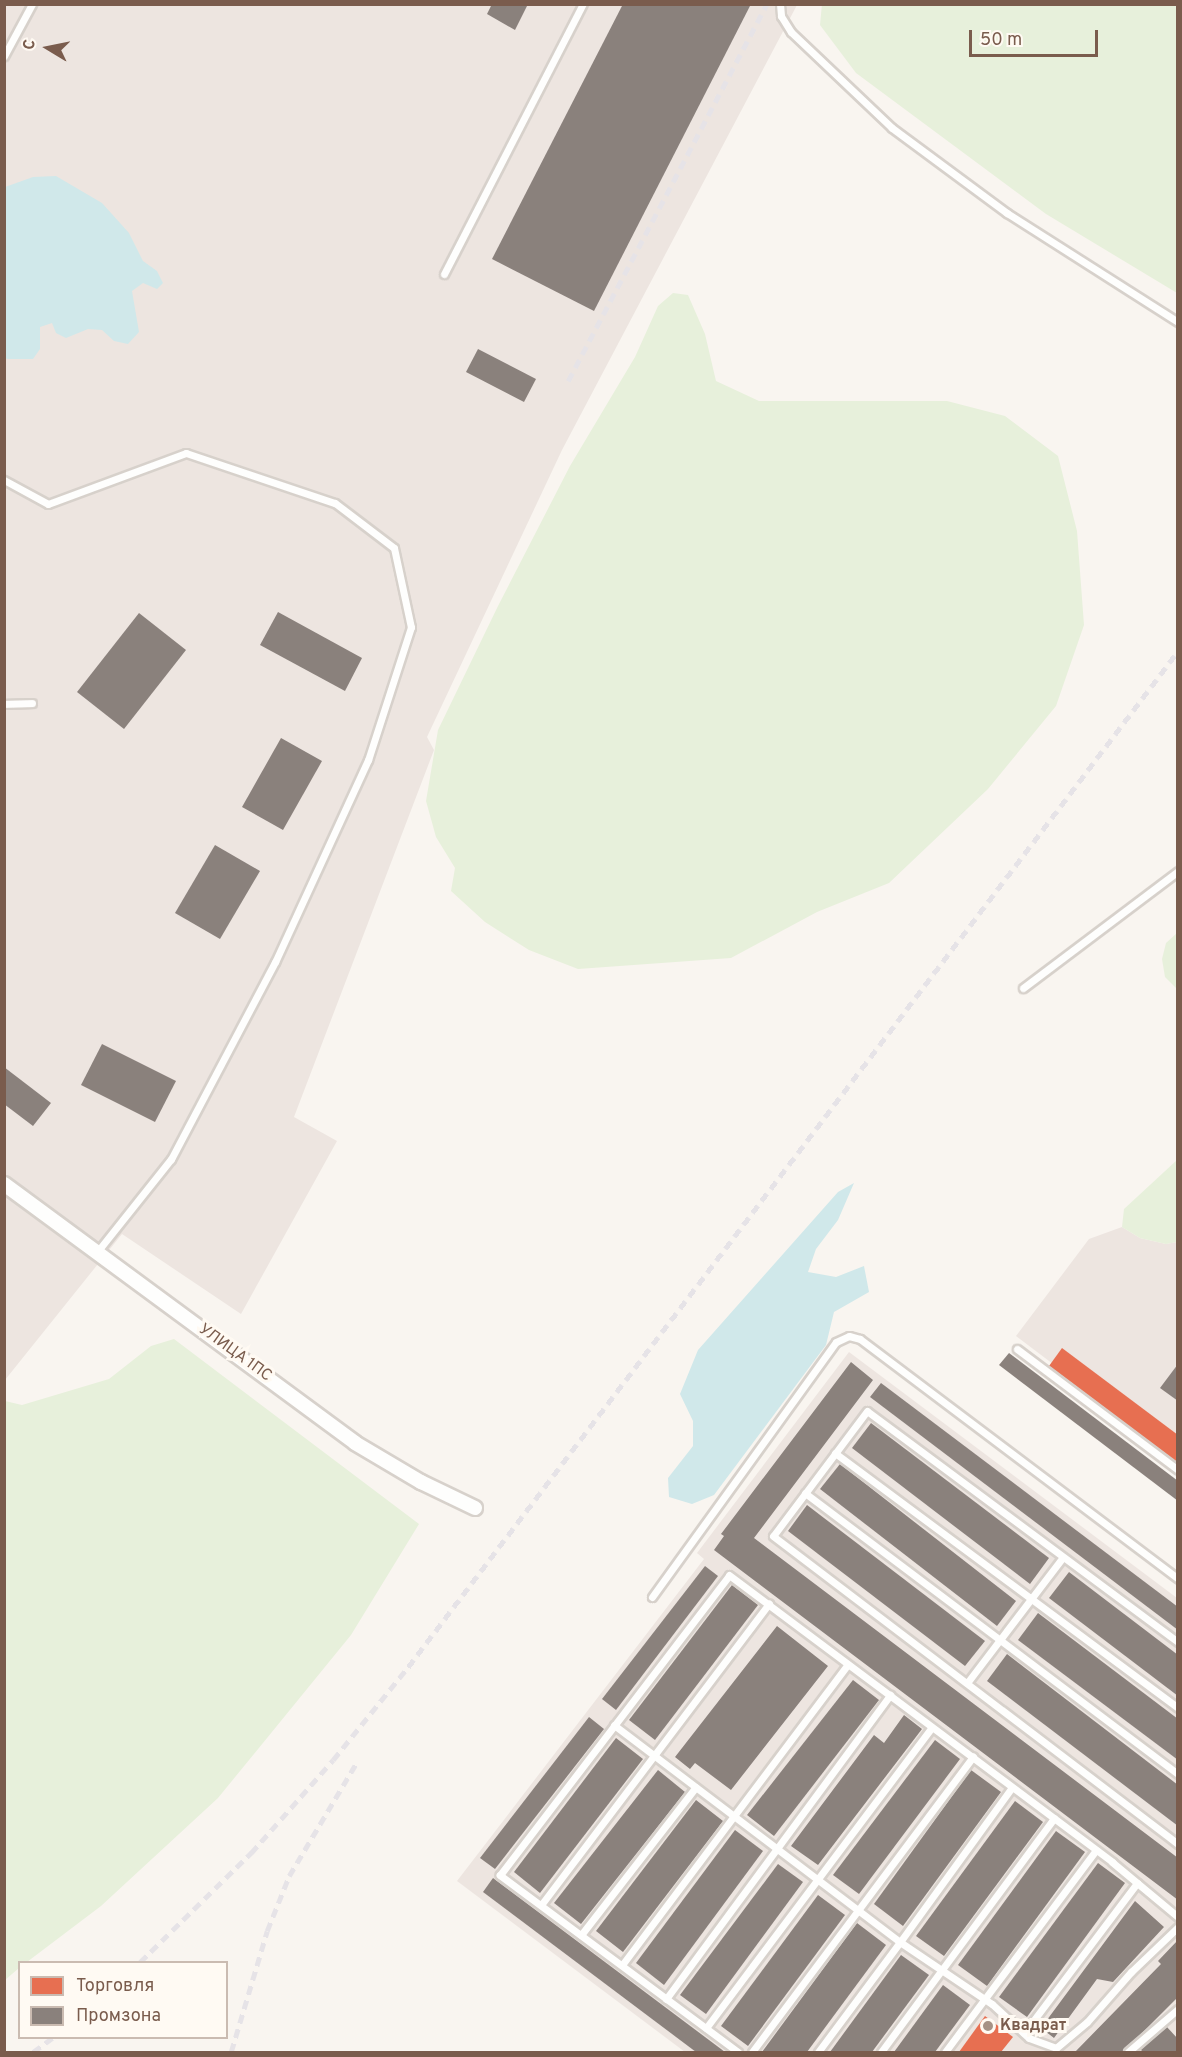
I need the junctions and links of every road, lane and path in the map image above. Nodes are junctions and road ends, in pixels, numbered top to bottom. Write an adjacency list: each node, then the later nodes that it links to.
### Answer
1 (32, 4): 4 (lane)
2 (584, 4): 5 (lane)
3 (780, 4): 6 (lane)
4 (4, 56)
5 (444, 274)
6 (1178, 322)
7 (4, 480): 13 (lane)
8 (32, 703): 9 (lane)
9 (4, 704)
10 (1178, 871): 11 (lane)
11 (1023, 988)
12 (4, 1184): 13 (street, УЛИЦА 1ПС)
13 (97, 1252): 18 (street, УЛИЦА 1ПС)
14 (1017, 1349): 16 (lane)
15 (835, 1453): 17 (lane); 19 (lane); 22 (lane)
16 (1178, 1470)
17 (805, 1493): 24 (lane); 27 (lane)
18 (475, 1508)
19 (1063, 1557): 22 (lane); 25 (lane)
20 (1178, 1579): 21 (lane)
21 (652, 1597)
22 (1031, 1599): 24 (lane); 29 (lane)
23 (769, 1604): 26 (lane); 30 (lane); 32 (lane)
24 (1000, 1639): 27 (lane); 34 (lane)
25 (1178, 1642)
26 (848, 1664): 28 (lane); 37 (lane)
27 (967, 1683): 39 (lane)
28 (890, 1695): 31 (lane); 40 (lane)
29 (1178, 1708)
30 (614, 1725): 32 (lane); 44 (lane)
31 (933, 1727): 33 (lane); 42 (lane)
32 (655, 1756): 36 (lane); 44 (lane)
33 (973, 1757): 35 (lane); 45 (lane)
34 (1178, 1774)
35 (1012, 1786): 38 (lane); 49 (lane)
36 (696, 1787): 37 (lane); 48 (lane)
37 (735, 1817): 40 (lane); 50 (lane)
38 (1054, 1818): 41 (lane); 51 (lane)
39 (1178, 1844)
40 (775, 1847): 42 (lane); 52 (lane)
41 (1096, 1850): 43 (lane); 53 (lane)
42 (817, 1878): 45 (lane); 56 (lane)
43 (1137, 1883): 46 (lane); 57 (lane)
44 (541, 1905): 48 (lane)
45 (858, 1910): 49 (lane); 60 (lane)
46 (1178, 1917)
47 (1178, 1927): 58 (lane)
48 (581, 1935): 50 (lane)
49 (900, 1942): 51 (lane); 61 (lane)
50 (622, 1965): 52 (lane)
51 (944, 1971): 53 (lane); 62 (lane)
52 (666, 1999): 56 (lane)
53 (984, 1999): 57 (lane); 63 (lane)
54 (1175, 2011): 55 (lane); 64 (lane)
55 (1178, 2021)
56 (706, 2028): 59 (lane)
57 (1024, 2033): 58 (lane)
58 (1054, 2050)
59 (738, 2052)
60 (752, 2052)
61 (818, 2052)
62 (881, 2052)
63 (945, 2052)
64 (1128, 2052)

